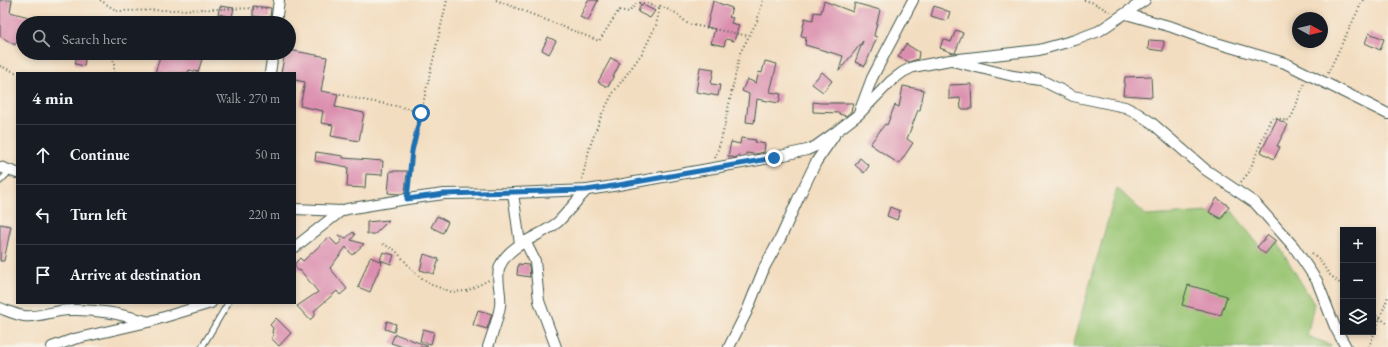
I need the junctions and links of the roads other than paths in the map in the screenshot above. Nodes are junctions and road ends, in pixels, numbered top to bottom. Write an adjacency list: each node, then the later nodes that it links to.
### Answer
1 (279, 0): 5 (street)
2 (913, 0): 9 (street)
3 (1145, 0): 4 (street)
4 (1126, 14): 7 (street); 10 (street)
5 (277, 16)
6 (272, 60): 8 (street)
7 (950, 60): 9 (street); 30 (street)
8 (270, 72)
9 (859, 114): 11 (street)
10 (1388, 114)
11 (837, 131): 15 (street); 29 (street)
12 (0, 167): 13 (street)
13 (14, 172): 14 (lane)
14 (0, 181)
15 (583, 190): 16 (street); 19 (street)
16 (513, 193): 18 (street); 19 (street)
17 (296, 210): 18 (street)
18 (341, 211): 20 (street)
19 (523, 242): 27 (street); 28 (street)
20 (296, 246)
21 (208, 304): 24 (street)
22 (227, 304): 26 (lane)
23 (0, 308): 24 (street)
24 (148, 322): 25 (street)
25 (52, 347)
26 (202, 347)
27 (488, 347)
28 (556, 347)
29 (729, 347)
30 (1346, 347)

